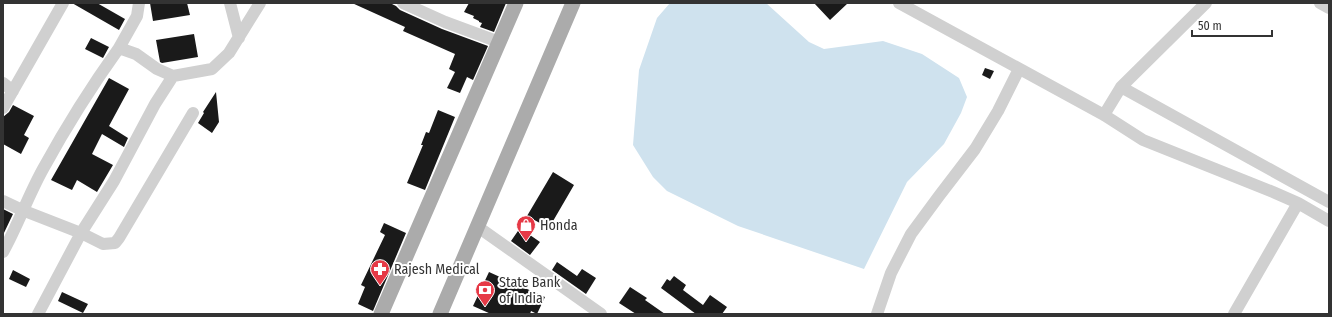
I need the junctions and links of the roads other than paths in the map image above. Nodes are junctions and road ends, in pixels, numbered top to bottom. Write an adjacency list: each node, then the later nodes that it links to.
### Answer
1 (64, 3): 19 (street)
2 (139, 3): 14 (street)
3 (230, 3): 12 (street)
4 (260, 3): 12 (street)
5 (403, 3): 13 (street)
6 (516, 3): 13 (main road)
7 (573, 3): 28 (main road)
8 (899, 3): 15 (street)
9 (1206, 3): 18 (street)
10 (1320, 3): 11 (street)
11 (1329, 8)
12 (239, 38): 16 (street)
13 (499, 42): 32 (main road)
14 (120, 48): 16 (street); 26 (street)
15 (1018, 69): 22 (street); 35 (street)
16 (173, 76): 29 (street)
17 (3, 83): 19 (street)
18 (1121, 87): 22 (street); 24 (street)
19 (13, 91): 20 (street)
20 (3, 108)
21 (193, 113): 29 (street)
22 (1104, 115): 25 (street)
23 (3, 201): 26 (street)
24 (1329, 202)
25 (1298, 203): 27 (street); 36 (street)
26 (22, 210): 29 (street); 30 (street)
27 (1329, 222)
28 (478, 226): 33 (main road); 34 (street)
29 (81, 233): 31 (street)
30 (3, 252)
31 (38, 314)
32 (381, 314)
33 (440, 314)
34 (602, 314)
35 (877, 314)
36 (1234, 314)

